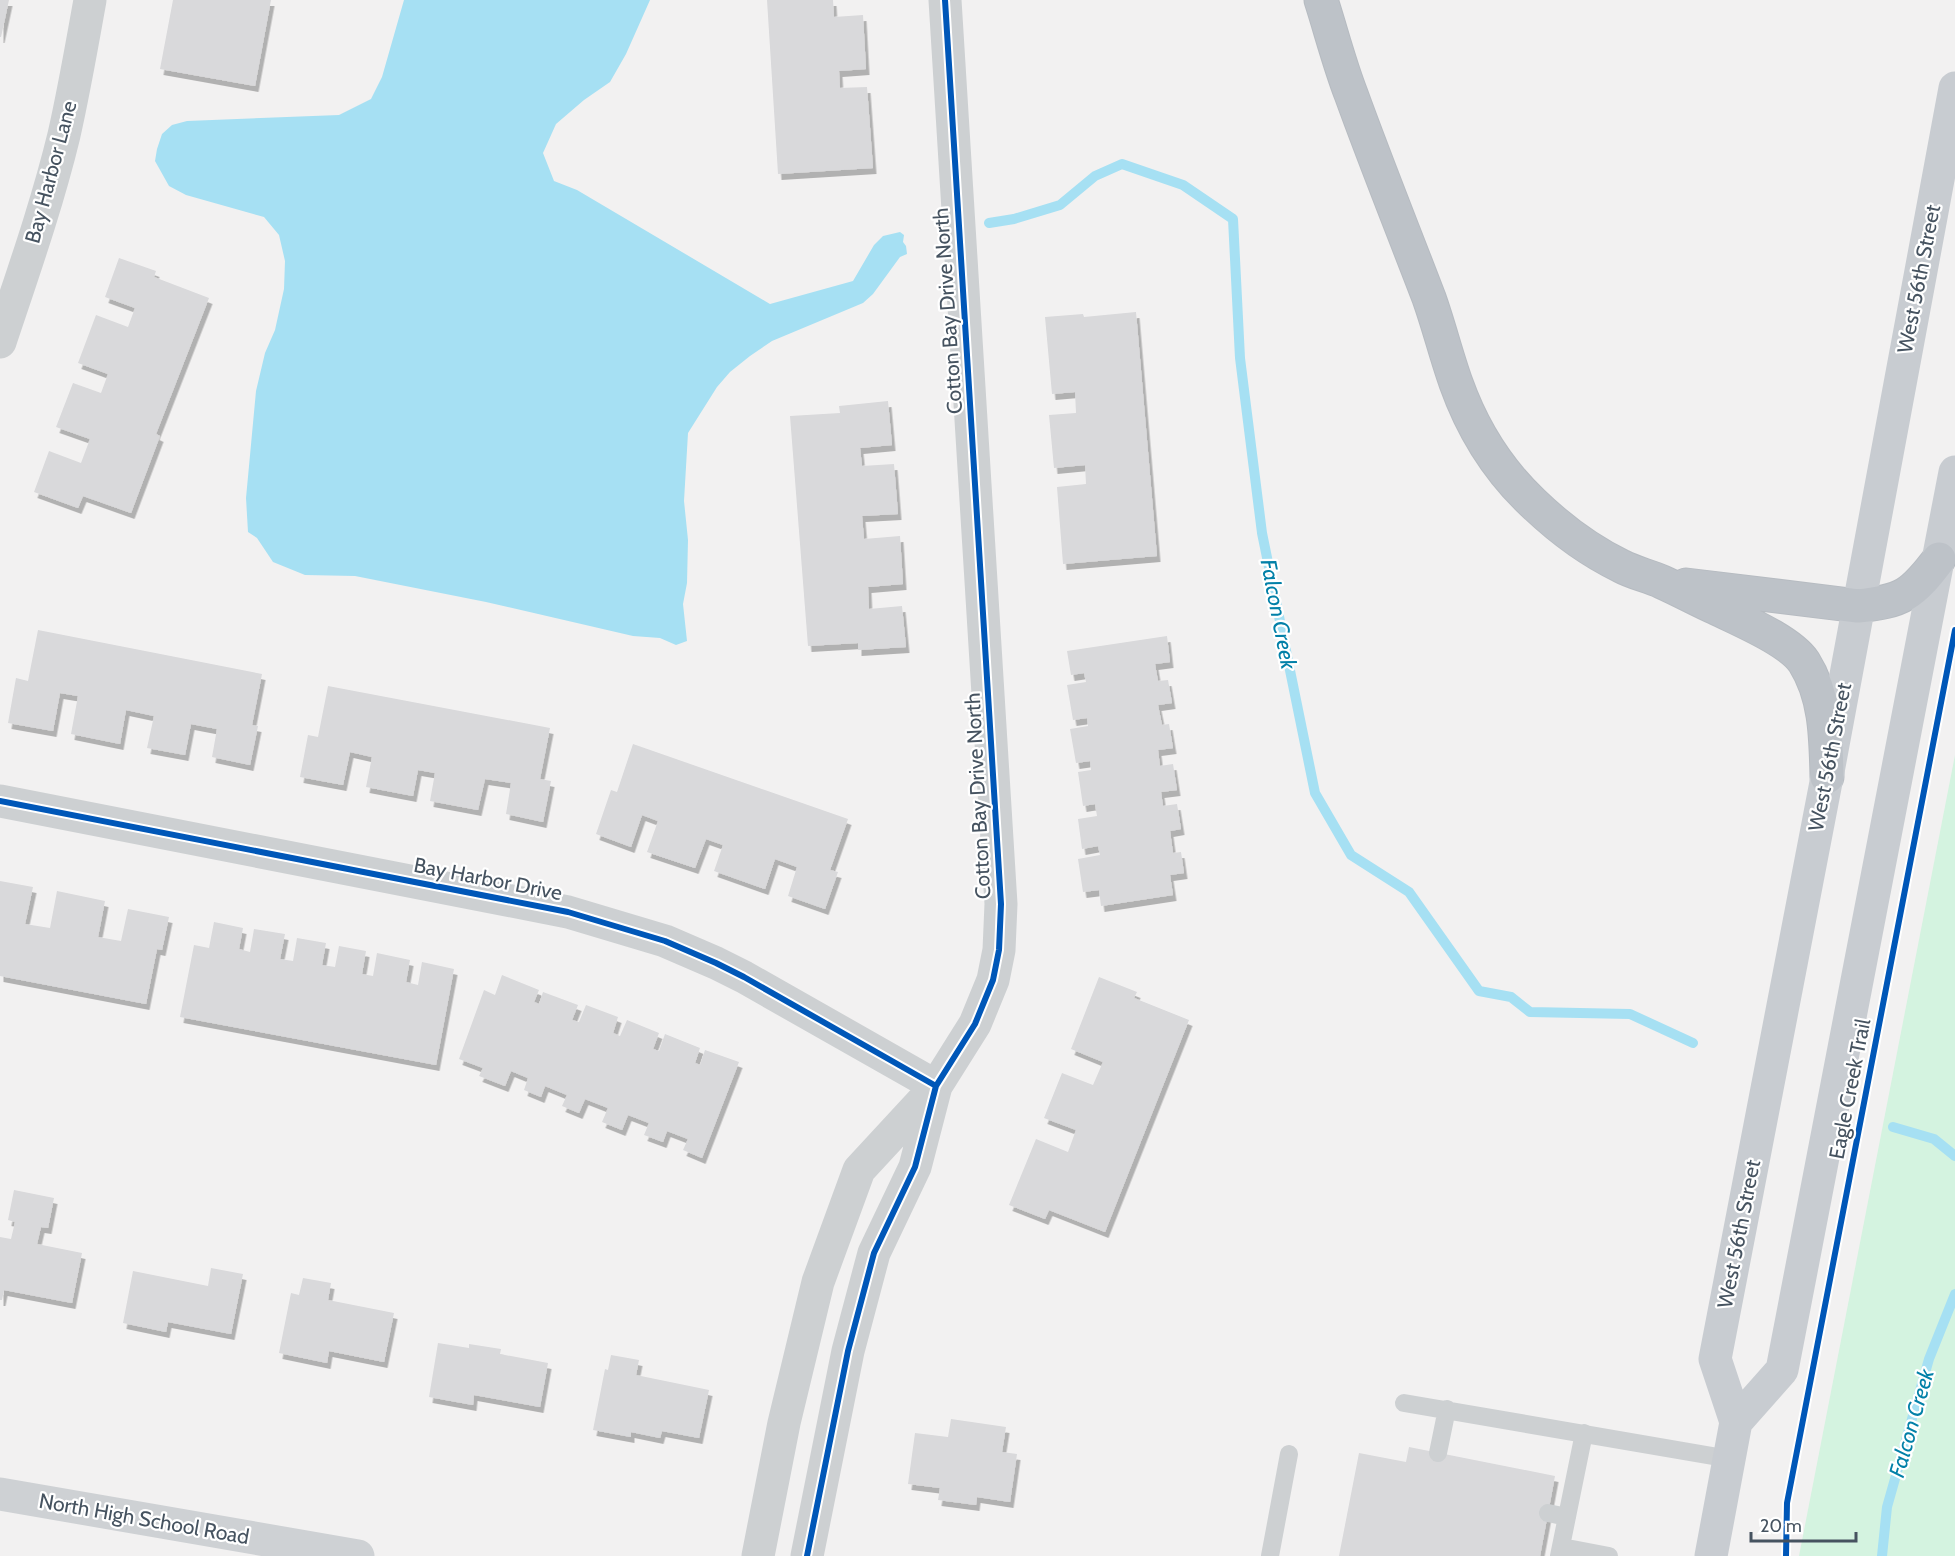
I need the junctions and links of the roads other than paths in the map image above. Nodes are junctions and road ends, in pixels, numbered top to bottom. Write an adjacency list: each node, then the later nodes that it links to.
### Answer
1 (90, 0): 5 (street, Bay Harbor Lane)
2 (945, 0): 12 (street, Cotton Bay Drive North)
3 (1321, 0): 8 (highway)
4 (1955, 88): 9 (main road, West 56th Street)
5 (0, 342)
6 (1955, 472): 7 (main road)
7 (1939, 559): 9 (highway); 15 (main road)
8 (1661, 581): 9 (highway); 10 (highway)
9 (1858, 606): 10 (main road, West 56th Street)
10 (1827, 777): 15 (main road, West 56th Street)
11 (0, 801): 12 (street, Bay Harbor Drive)
12 (936, 1086): 25 (street); 26 (street, Cotton Bay Drive North)
13 (1404, 1403): 14 (lane)
14 (1447, 1409): 16 (lane); 17 (lane)
15 (1736, 1422): 19 (main road, West 56th Street)
16 (1584, 1433): 19 (lane); 22 (lane)
17 (1438, 1453)
18 (1289, 1454): 27 (lane)
19 (1730, 1459): 29 (main road, West 56th Street)
20 (0, 1494): 24 (street, North High School Road)
21 (1548, 1513): 22 (lane)
22 (1567, 1517): 23 (lane)
23 (1560, 1551): 28 (lane)
24 (358, 1556)
25 (758, 1556)
26 (807, 1556)
27 (1270, 1556)
28 (1609, 1556)
29 (1711, 1556)

